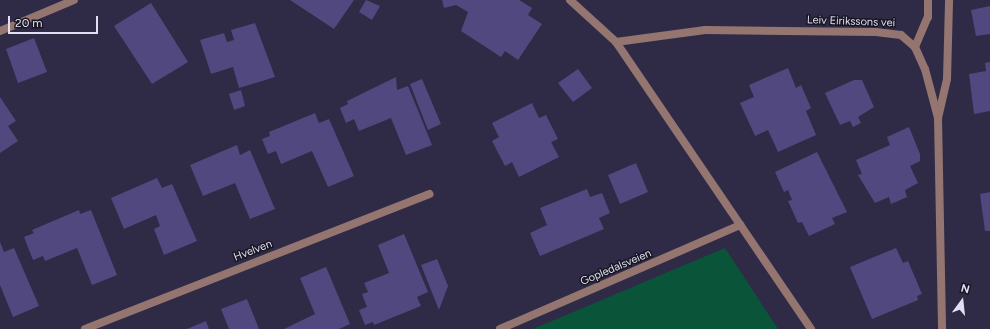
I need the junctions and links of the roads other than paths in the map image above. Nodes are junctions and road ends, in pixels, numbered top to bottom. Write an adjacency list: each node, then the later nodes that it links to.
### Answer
1 (74, 0): 5 (street)
2 (570, 0): 6 (street)
3 (928, 0): 7 (street)
4 (949, 0): 8 (street)
5 (0, 31)
6 (616, 42): 7 (street, Leiv Eirikssons vei); 10 (street)
7 (915, 47): 8 (street, Leiv Eirikssons vei)
8 (938, 118): 14 (street, Leiv Eirikssons vei)
9 (430, 194): 11 (street, Hvelven)
10 (740, 225): 12 (street, Gopledalsveien); 13 (street)
11 (85, 329)
12 (500, 329)
13 (811, 329)
14 (942, 329)

